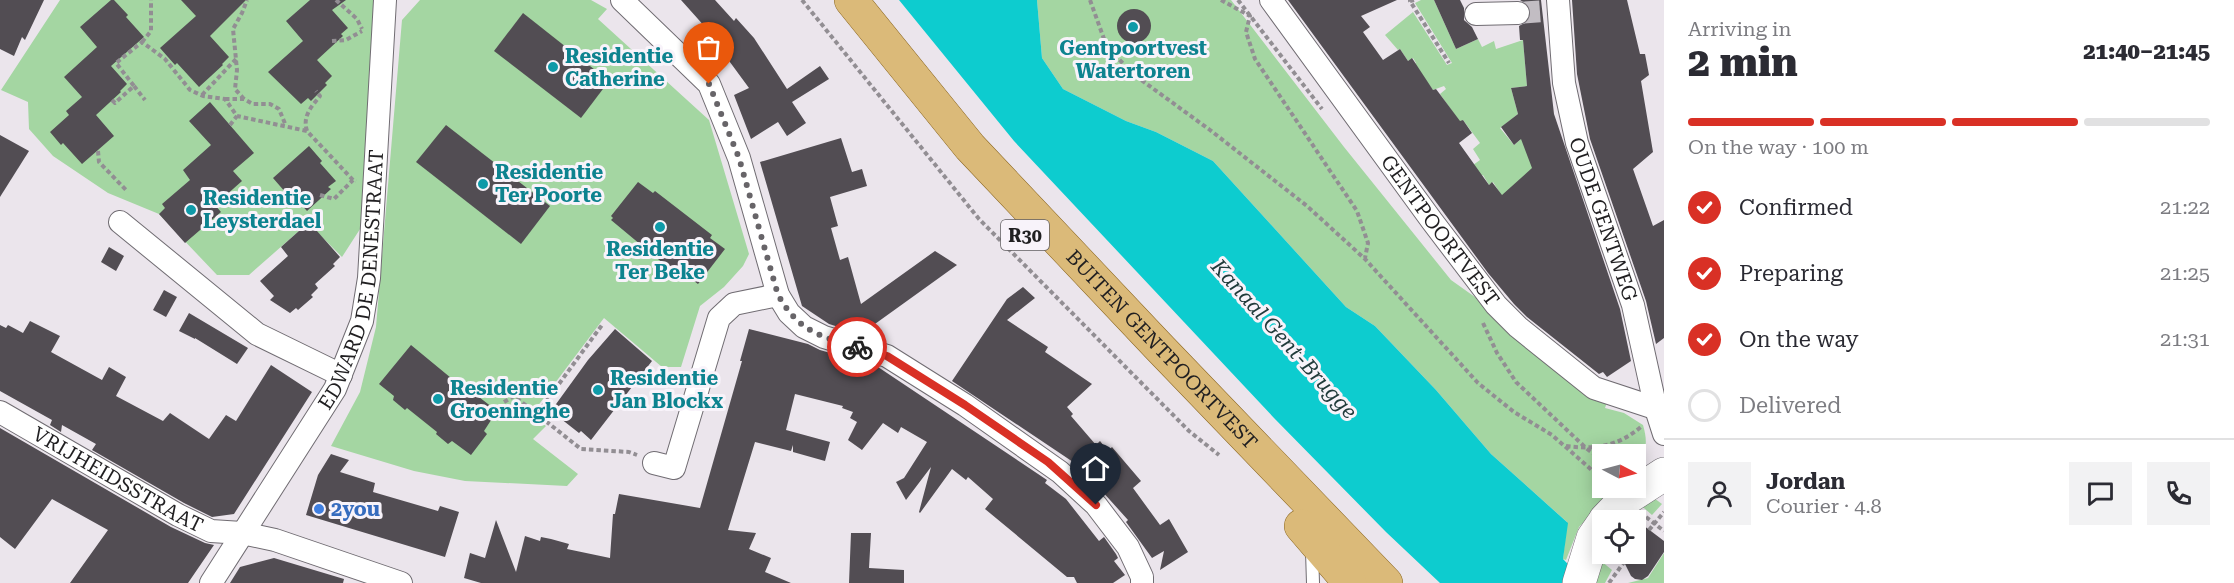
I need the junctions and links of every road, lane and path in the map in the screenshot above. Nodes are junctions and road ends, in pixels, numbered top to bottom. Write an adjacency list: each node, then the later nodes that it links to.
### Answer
1 (152, 0): 18 (path)
2 (247, 0): 20 (path)
3 (336, 0): 16 (path)
4 (386, 0): 19 (street, EDWARD DE DENESTRAAT)
5 (622, 0): 39 (street)
6 (802, 0): 48 (path)
7 (825, 0): 58 (main road, BUITEN GENTPOORTVEST / R30)
8 (851, 0): 67 (main road, BUITEN GENTPOORTVEST / R30)
9 (1090, 0): 38 (path)
10 (1221, 0): 38 (path)
11 (1271, 0): 43 (street, GENTPOORTVEST)
12 (1414, 0): 21 (path)
13 (1554, 7): 43 (street, OUDE GENTWEG)
14 (1518, 12): 15 (street)
15 (1476, 14)
16 (362, 30): 17 (path); 19 (path)
17 (332, 41)
18 (142, 42): 22 (path); 24 (path)
19 (382, 47): 34 (street, EDWARD DE DENESTRAAT)
20 (236, 59): 24 (path); 27 (path)
21 (1449, 63)
22 (134, 86): 25 (path); 28 (path)
23 (316, 91): 32 (path)
24 (202, 95): 26 (path)
25 (145, 99)
26 (225, 99): 27 (path); 29 (path)
27 (244, 99): 31 (path)
28 (112, 100)
29 (237, 116): 30 (path); 31 (path)
30 (230, 125)
31 (287, 127): 32 (path)
32 (307, 131): 34 (path)
33 (98, 151): 35 (path)
34 (363, 183): 36 (path); 41 (street, EDWARD DE DENESTRAAT)
35 (126, 190)
36 (320, 195)
37 (120, 222): 41 (street)
38 (1365, 259): 47 (path)
39 (778, 295): 49 (street); 64 (street)
40 (602, 325): 45 (path)
41 (341, 375): 57 (street, EDWARD DE DENESTRAAT)
42 (504, 402): 45 (path)
43 (1660, 410): 46 (street, OUDE GENTWEG); 47 (path)
44 (0, 412): 57 (street, VRIJHEIDSSTRAAT)
45 (537, 414): 49 (path)
46 (1664, 434)
47 (1565, 446): 50 (path)
48 (1219, 455)
49 (654, 463)
50 (1592, 470)
51 (1664, 474): 52 (street)
52 (1614, 510)
53 (1664, 512): 54 (path)
54 (1655, 524): 55 (path); 56 (path)
55 (1649, 530)
56 (1664, 531)
57 (242, 533): 62 (street, EDWARD DE DENESTRAAT); 63 (street, VRIJHEIDSSTRAAT)
58 (1309, 536): 65 (lane); 66 (main road, BUITEN GENTPOORTVEST / R30)
59 (1592, 552): 61 (street)
60 (1616, 564): 61 (path)
61 (1590, 579)
62 (212, 583)
63 (401, 583)
64 (1142, 583)
65 (1313, 583)
66 (1350, 583)
67 (1386, 583)

